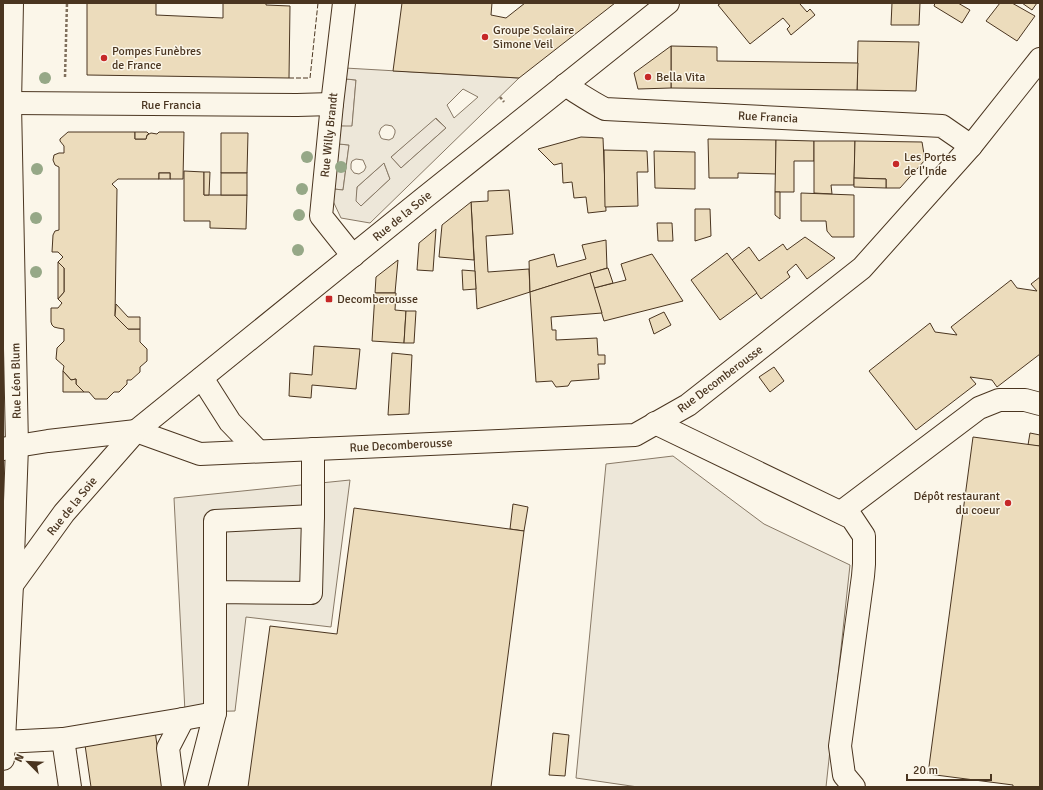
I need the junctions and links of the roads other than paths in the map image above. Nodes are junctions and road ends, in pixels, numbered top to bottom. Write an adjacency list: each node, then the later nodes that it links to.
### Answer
1 (12, 3): 6 (street, Rue Léon Blum)
2 (344, 3): 7 (street, Rue Willy Brandt)
3 (668, 3): 5 (street, Rue de la Soie)
4 (1040, 59): 8 (street, Rue Decomberousse)
5 (565, 85): 8 (street, Rue Francia); 10 (street, Rue de la Soie)
6 (10, 104): 7 (street, Rue Francia); 9 (street); 15 (street, Rue Léon Blum)
7 (332, 104): 10 (street, Rue Willy Brandt)
8 (971, 146): 13 (street, Rue Decomberousse)
9 (3, 168)
10 (353, 256): 11 (street, Rue de la Soie)
11 (202, 378): 14 (street, Rue de la Soie); 17 (street)
12 (1040, 404): 18 (street)
13 (656, 423): 16 (street, Rue Decomberousse); 18 (street)
14 (136, 431): 15 (street); 17 (street); 20 (street, Rue de la Soie)
15 (10, 447): 20 (street, Rue Léon Blum)
16 (313, 449): 17 (street, Rue Decomberousse); 19 (street)
17 (258, 451)
18 (841, 512): 30 (street)
19 (313, 516): 21 (street); 21 (street)
20 (12, 585): 22 (street, Rue Léon Blum)
21 (216, 592): 23 (street)
22 (5, 668): 26 (street, Rue Léon Blum)
23 (215, 713): 24 (street); 29 (street)
24 (183, 720): 25 (street); 28 (street)
25 (63, 739): 26 (street); 27 (street)
26 (3, 750)
27 (70, 787)
28 (173, 787)
29 (196, 787)
30 (854, 787)

